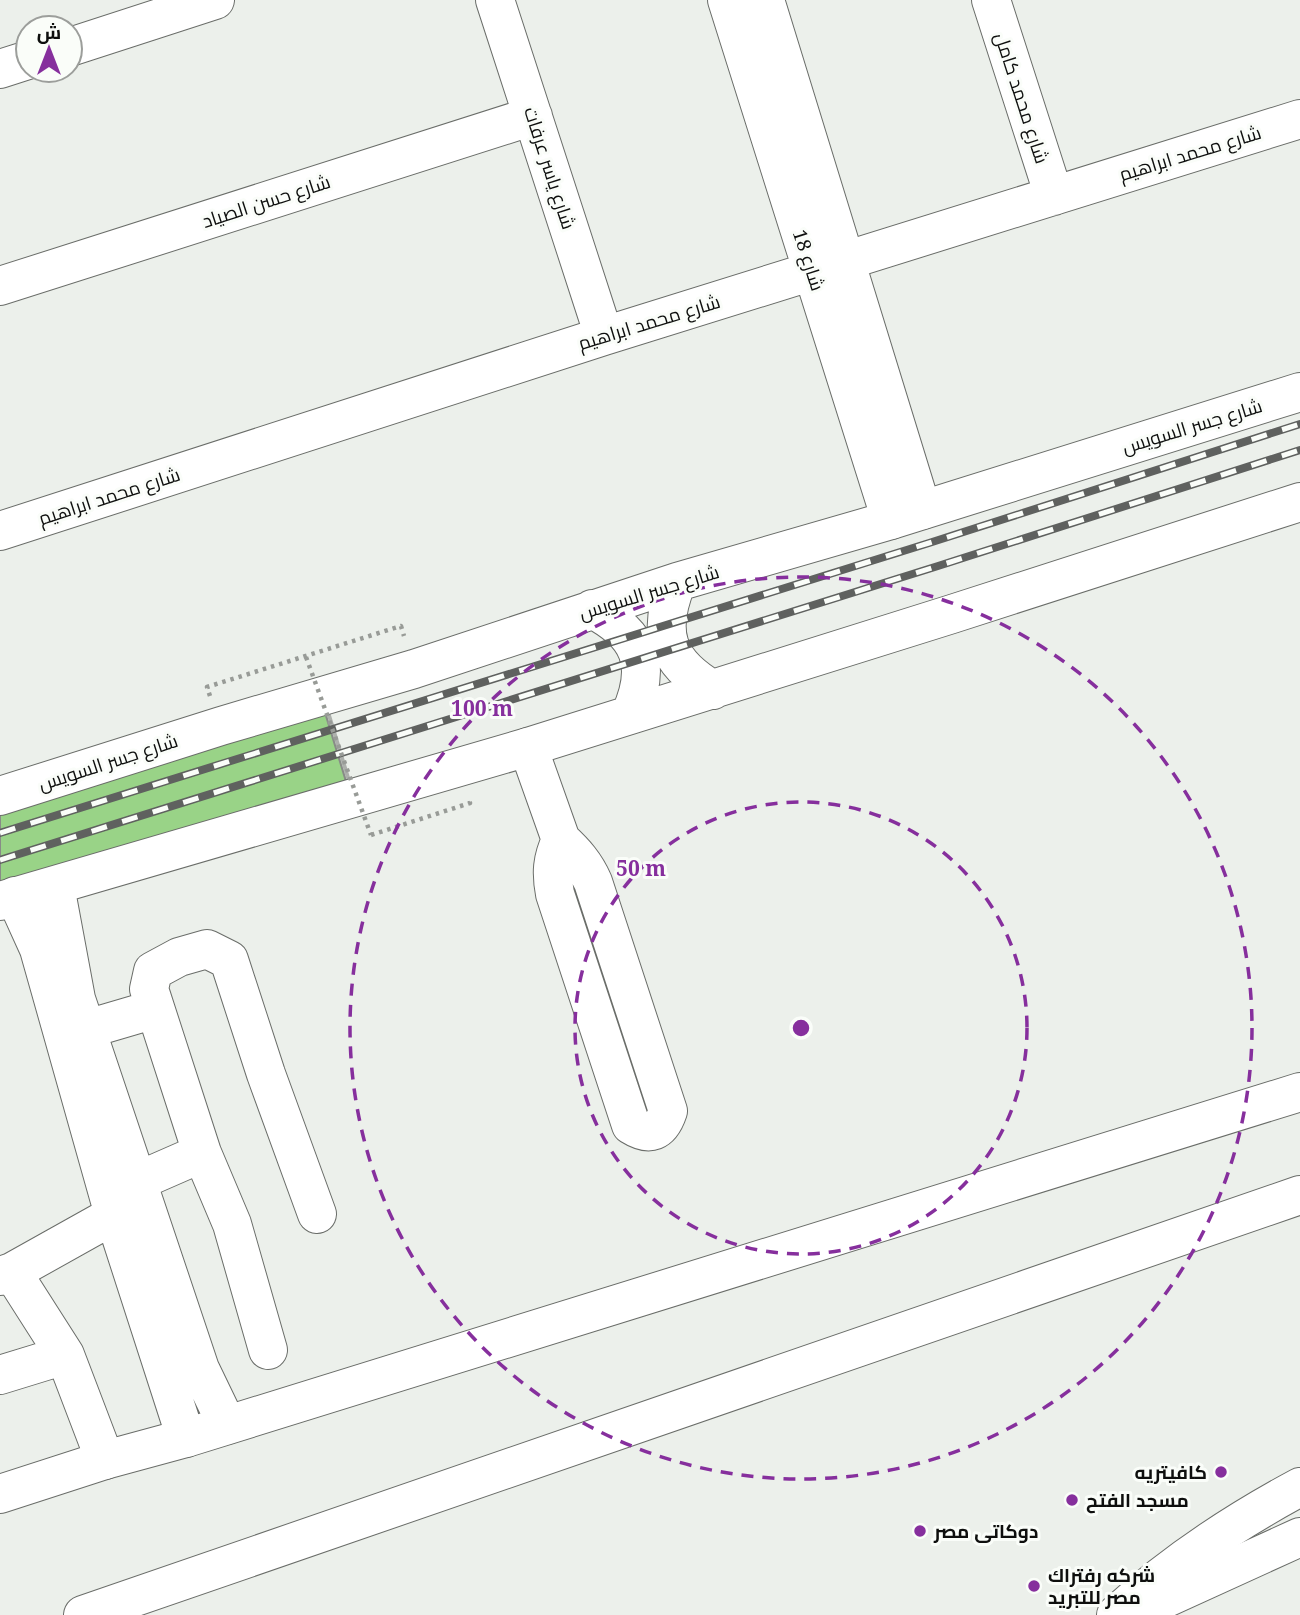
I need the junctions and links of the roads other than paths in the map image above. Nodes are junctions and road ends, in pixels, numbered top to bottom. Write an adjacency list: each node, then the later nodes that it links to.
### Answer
1 (215, 0): 6 (main road)
2 (495, 0): 8 (main road, شارع ياسر عرفات)
3 (727, 0): 11 (main road, شارع 18)
4 (765, 0): 11 (main road, شارع 18)
5 (991, 0): 10 (main road, شارع محمد كامل)
6 (138, 12): 7 (main road)
7 (84, 40)
8 (533, 116): 12 (main road, شارع حسن الصياد); 13 (main road, شارع ياسر عرفات)
9 (1300, 119): 10 (main road, شارع محمد ابراهيم)
10 (1054, 196): 11 (main road, شارع محمد ابراهيم)
11 (830, 266): 13 (main road, شارع محمد ابراهيم); 16 (main road, شارع 18)
12 (0, 286)
13 (604, 336): 17 (main road, شارع محمد ابراهيم)
14 (1300, 392): 16 (main road, شارع جسر السويس)
15 (1300, 502): 20 (main road)
16 (906, 515): 18 (main road, شارع جسر السويس)
17 (0, 531)
18 (677, 582): 19 (main road, شارع جسر السويس); 20 (main road)
19 (592, 609): 21 (main road); 23 (main road, شارع جسر السويس)
20 (713, 690): 21 (main road)
21 (630, 715): 22 (main road)
22 (528, 747): 24 (main road); 25 (main road)
23 (0, 796)
24 (561, 840): 24 (main road)
25 (55, 886): 26 (main road); 28 (main road)
26 (8, 898): 33 (main road)
27 (155, 1009): 28 (main road); 30 (main road); 34 (main road)
28 (87, 1029): 31 (main road)
29 (1300, 1092): 39 (main road)
30 (202, 1153): 31 (main road); 36 (main road)
31 (138, 1181): 39 (main road)
32 (1300, 1195): 45 (main road)
33 (114, 1214): 35 (main road); 40 (main road)
34 (317, 1214)
35 (6, 1274): 37 (main road)
36 (268, 1350)
37 (65, 1355): 38 (main road); 41 (main road)
38 (0, 1375)
39 (227, 1425): 40 (main road)
40 (186, 1438): 41 (main road)
41 (105, 1460): 43 (main road)
42 (1300, 1487): 46 (main road)
43 (0, 1494)
44 (1300, 1538): 47 (main road)
45 (83, 1615)
46 (1116, 1615)
47 (1129, 1615)

